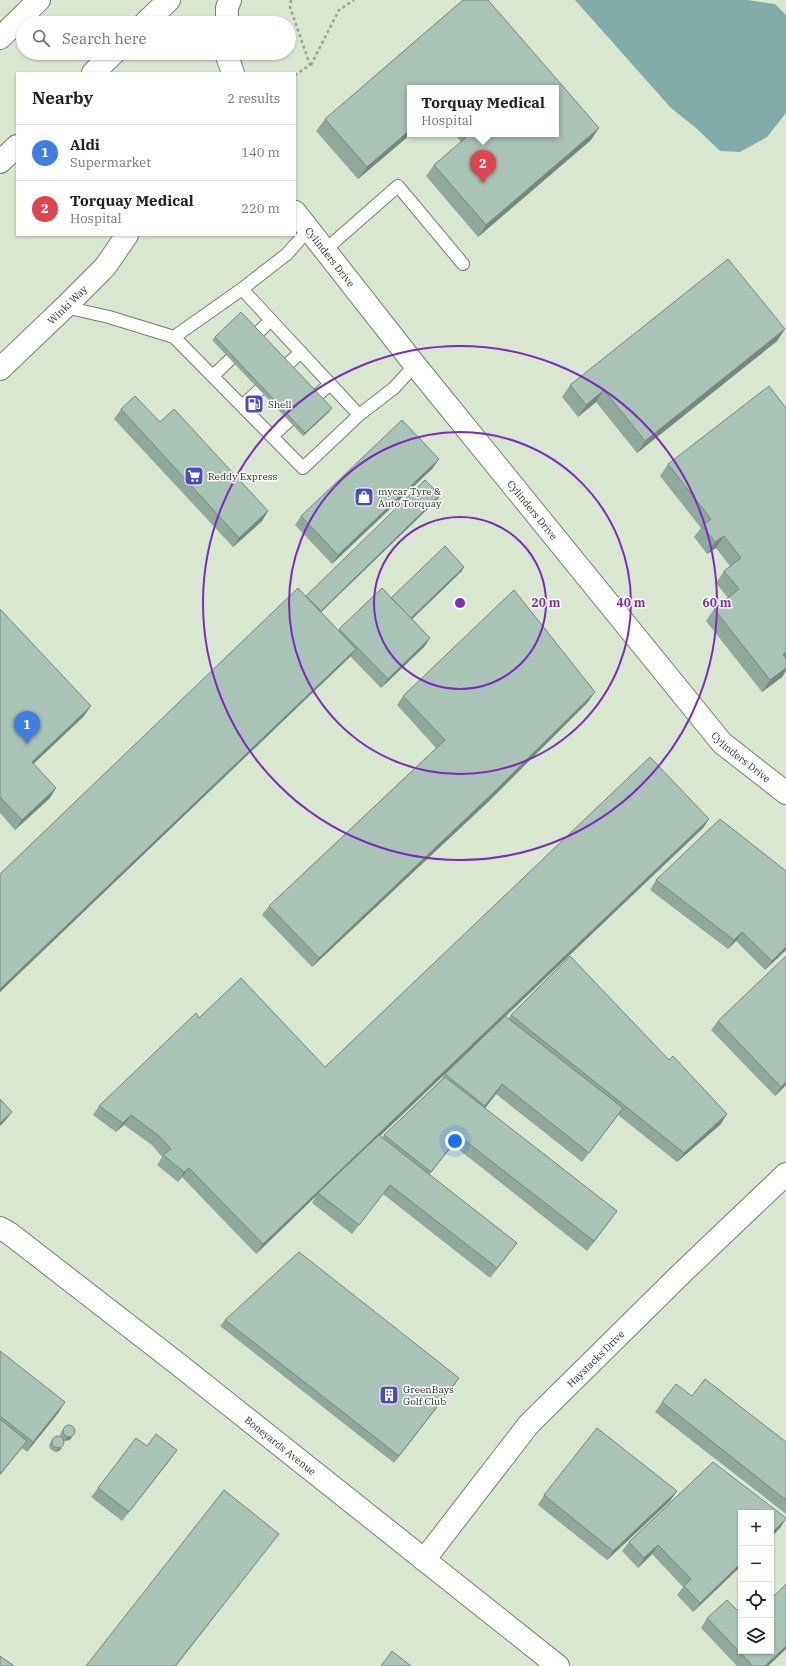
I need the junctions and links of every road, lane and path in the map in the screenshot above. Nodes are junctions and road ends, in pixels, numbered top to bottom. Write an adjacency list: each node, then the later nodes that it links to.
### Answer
1 (39, 0): 6 (street)
2 (169, 0): 7 (street)
3 (230, 0): 8 (street)
4 (291, 0): 9 (path)
5 (354, 0): 15 (path)
6 (23, 16)
7 (152, 16)
8 (227, 16)
9 (293, 16)
10 (16, 22): 12 (street)
11 (296, 24): 15 (path)
12 (0, 38)
13 (107, 60): 16 (street)
14 (228, 60): 17 (street)
15 (310, 65): 18 (path)
16 (94, 72)
17 (233, 72)
18 (296, 74)
19 (16, 147): 20 (street)
20 (0, 162)
21 (296, 213): 22 (street, Cylinders Drive)
22 (309, 230): 24 (street, Cylinders Drive); 26 (lane)
23 (126, 236): 27 (street, Winki Way)
24 (325, 250): 25 (lane); 31 (street, Cylinders Drive)
25 (463, 264)
26 (242, 289): 28 (lane); 29 (lane)
27 (65, 307): 29 (lane); 32 (street, Winki Way)
28 (271, 320): 30 (lane); 33 (lane)
29 (174, 337): 33 (lane)
30 (301, 352): 34 (lane); 35 (lane)
31 (415, 365): 36 (lane); 38 (street, Cylinders Drive)
32 (0, 369)
33 (213, 376): 35 (lane)
34 (330, 384): 36 (lane); 37 (lane)
35 (242, 406): 37 (lane)
36 (359, 415): 37 (lane)
37 (272, 436)
38 (786, 793)
39 (786, 1174): 41 (street, Haystacks Drive)
40 (0, 1228): 41 (street, Boneyards Avenue)
41 (424, 1560): 42 (street, Boneyards Avenue)
42 (558, 1666)

